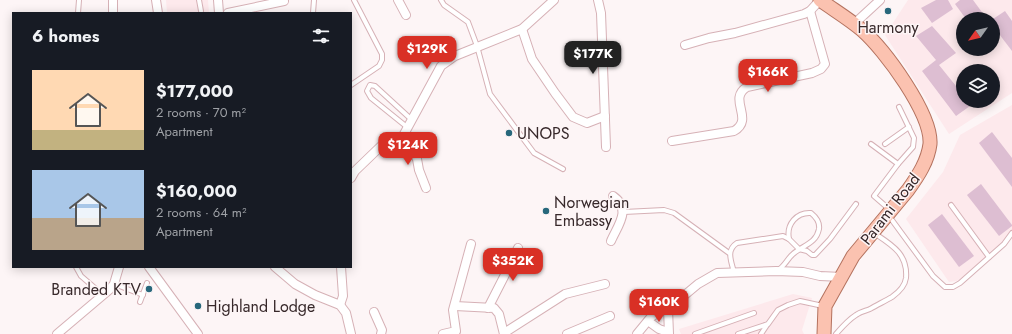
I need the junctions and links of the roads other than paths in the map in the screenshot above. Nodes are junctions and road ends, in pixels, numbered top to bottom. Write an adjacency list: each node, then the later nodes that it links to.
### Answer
1 (78, 0): 17 (lane)
2 (113, 0): 18 (street)
3 (156, 0): 19 (street)
4 (199, 0): 15 (lane)
5 (218, 0): 20 (street)
6 (314, 0): 22 (lane)
7 (354, 0): 28 (lane)
8 (398, 0): 23 (street)
9 (441, 0): 27 (lane)
10 (554, 0): 25 (street)
11 (598, 0): 30 (street)
12 (820, 0): 16 (street); 24 (main road, Parami Road)
13 (880, 0): 24 (street)
14 (284, 1): 21 (street)
15 (201, 11)
16 (810, 11): 26 (street); 34 (street)
17 (78, 12)
18 (113, 12)
19 (158, 12)
20 (219, 12)
21 (233, 12)
22 (313, 12)
23 (406, 15)
24 (854, 24): 46 (main road, Parami Road)
25 (522, 29): 27 (street); 30 (street)
26 (685, 45)
27 (477, 46): 31 (street); 39 (lane)
28 (352, 84)
29 (899, 107): 32 (lane)
30 (605, 116): 37 (street)
31 (410, 124): 31 (lane); 33 (street)
32 (909, 127): 36 (lane); 38 (lane)
33 (403, 136): 40 (street); 41 (street)
34 (672, 142)
35 (871, 144): 38 (lane)
36 (885, 144)
37 (606, 147)
38 (898, 164): 46 (lane)
39 (563, 169)
40 (352, 176)
41 (426, 188)
42 (613, 196): 45 (street)
43 (856, 204): 53 (lane)
44 (951, 205): 55 (lane)
45 (624, 212): 50 (street); 54 (lane)
46 (890, 212): 47 (main road, Parami Road); 55 (lane)
47 (873, 232): 63 (main road, Parami Road); 93 (lane)
48 (1012, 233): 55 (lane)
49 (789, 239): 53 (lane); 53 (lane); 54 (lane)
50 (611, 241)
51 (471, 244): 71 (street)
52 (518, 248): 73 (street)
53 (799, 249): 61 (lane)
54 (730, 252): 62 (lane)
55 (989, 258)
56 (77, 268): 67 (lane)
57 (119, 268): 65 (street)
58 (150, 268): 83 (street)
59 (275, 268): 70 (street)
60 (341, 268): 70 (street)
61 (776, 271): 62 (street); 63 (street)
62 (734, 272): 74 (street)
63 (842, 277): 72 (main road, Parami Road)
64 (147, 283): 68 (lane)
65 (114, 284): 67 (street); 68 (lane)
66 (605, 284): 80 (street)
67 (104, 295): 82 (street)
68 (142, 296): 69 (lane)
69 (140, 302)
70 (340, 305): 84 (street)
71 (455, 306): 73 (street); 86 (street)
72 (825, 306): 79 (lane); 92 (main road, Parami Road)
73 (491, 308): 80 (street)
74 (668, 309): 78 (street); 81 (street)
75 (374, 312): 85 (street)
76 (754, 313): 89 (lane)
77 (610, 316): 87 (street)
78 (648, 321): 81 (street); 88 (street)
79 (768, 324): 90 (lane); 91 (lane)
80 (504, 333)
81 (668, 333)
82 (56, 334)
83 (198, 334)
84 (351, 334)
85 (381, 334)
86 (443, 334)
87 (567, 334)
88 (637, 334)
89 (695, 334)
90 (738, 334)
91 (761, 334)
92 (824, 334)
93 (836, 334)

